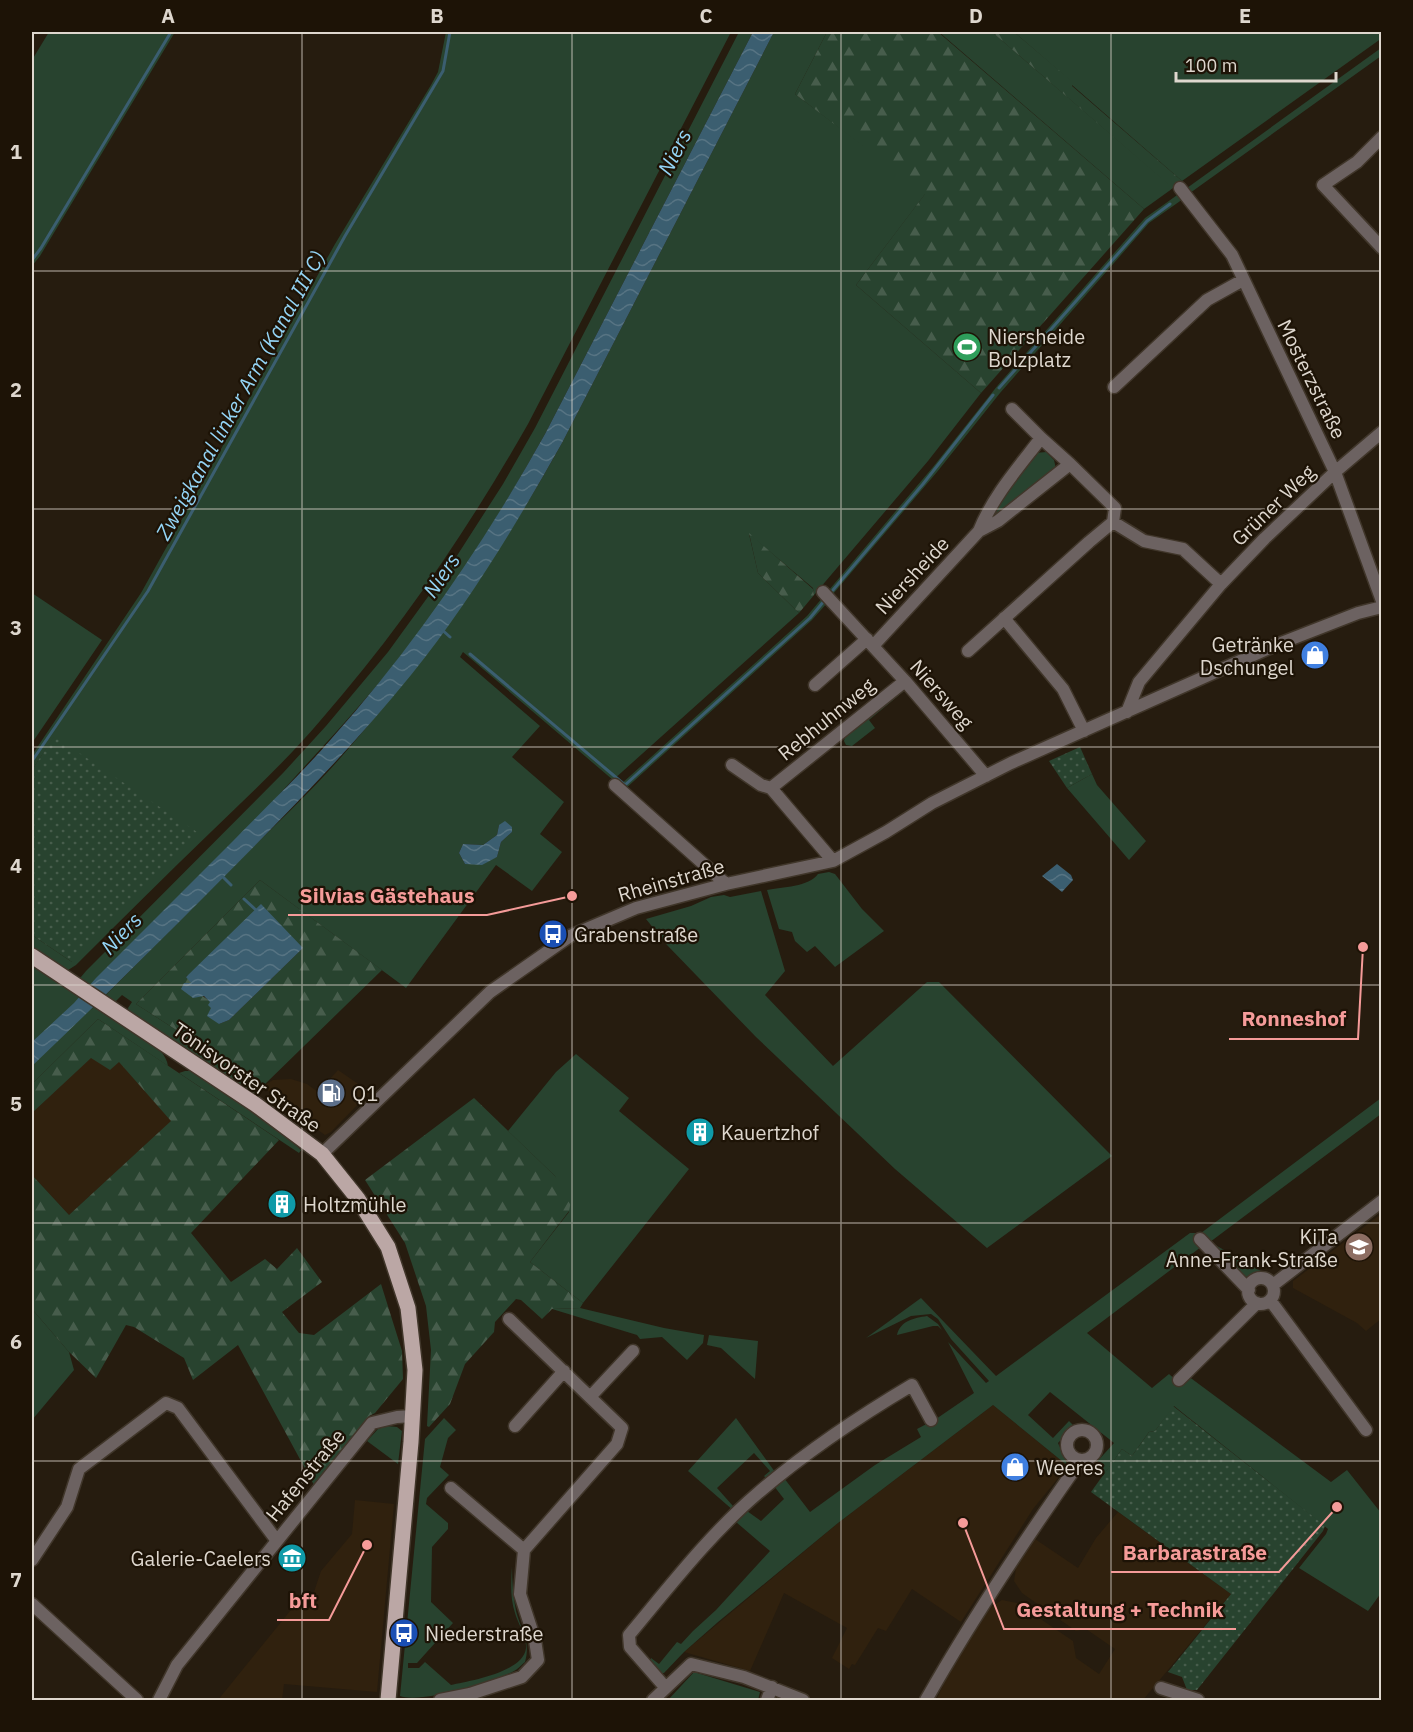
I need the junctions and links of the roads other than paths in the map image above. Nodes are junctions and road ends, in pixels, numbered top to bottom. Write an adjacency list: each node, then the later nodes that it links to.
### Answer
1 (1382, 138): 3 (street)
2 (1180, 188): 4 (street, Mosterzstraße)
3 (1382, 248)
4 (1243, 280): 5 (street); 10 (street, Mosterzstraße)
5 (1114, 387)
6 (1012, 410): 8 (street)
7 (1382, 432): 10 (street, Grüner Weg)
8 (1041, 438): 9 (street); 12 (street, Niersheide)
9 (1070, 464): 11 (street); 12 (street, Niersheide)
10 (1335, 472): 13 (street, Grüner Weg); 15 (street, Mosterzstraße)
11 (1113, 522): 13 (street); 17 (street)
12 (980, 531): 18 (street, Niersheide)
13 (1221, 584): 22 (street, Grüner Weg)
14 (823, 592): 18 (street, Niersweg)
15 (1382, 600)
16 (1382, 607): 22 (street, Rheinstraße)
17 (1004, 618): 19 (street); 23 (street)
18 (870, 643): 20 (street, Niersweg); 21 (street)
19 (968, 651)
20 (905, 681): 25 (street, Niersweg); 27 (street, Rebhuhnweg)
21 (815, 685)
22 (1127, 712): 23 (street, Rheinstraße)
23 (1084, 731): 25 (street, Rheinstraße)
24 (732, 765): 27 (street)
25 (986, 776): 28 (street, Rheinstraße)
26 (615, 785): 29 (street)
27 (771, 788): 28 (street)
28 (833, 861): 29 (street, Rheinstraße)
29 (726, 884): 31 (street, Rheinstraße)
30 (32, 956): 31 (main road, Tönisvorster Straße)
31 (322, 1154): 42 (main road, Tönisvorster Straße)
32 (1382, 1201): 34 (street)
33 (1200, 1239): 35 (street)
34 (1273, 1285): 35 (street); 36 (street)
35 (1249, 1290): 36 (street)
36 (1263, 1302): 40 (street); 45 (street)
37 (509, 1319): 39 (street)
38 (633, 1351): 41 (street)
39 (564, 1371): 41 (street); 44 (street)
40 (1179, 1380)
41 (590, 1397): 49 (street)
42 (413, 1416): 48 (street, Hafenstraße); 57 (main road, Tönisvorster Straße)
43 (931, 1420): 53 (street)
44 (514, 1426)
45 (1366, 1430)
46 (1081, 1460): 62 (street)
47 (451, 1488): 49 (street)
48 (277, 1541): 50 (street); 56 (street, Hafenstraße)
49 (524, 1550): 58 (street)
50 (32, 1560)
51 (32, 1604): 55 (street)
52 (772, 1686): 53 (street); 60 (street); 61 (street)
53 (665, 1687): 59 (street)
54 (1161, 1688): 63 (street)
55 (137, 1701)
56 (159, 1701)
57 (388, 1701)
58 (440, 1701)
59 (652, 1701)
60 (767, 1701)
61 (803, 1701)
62 (926, 1701)
63 (1198, 1701)

